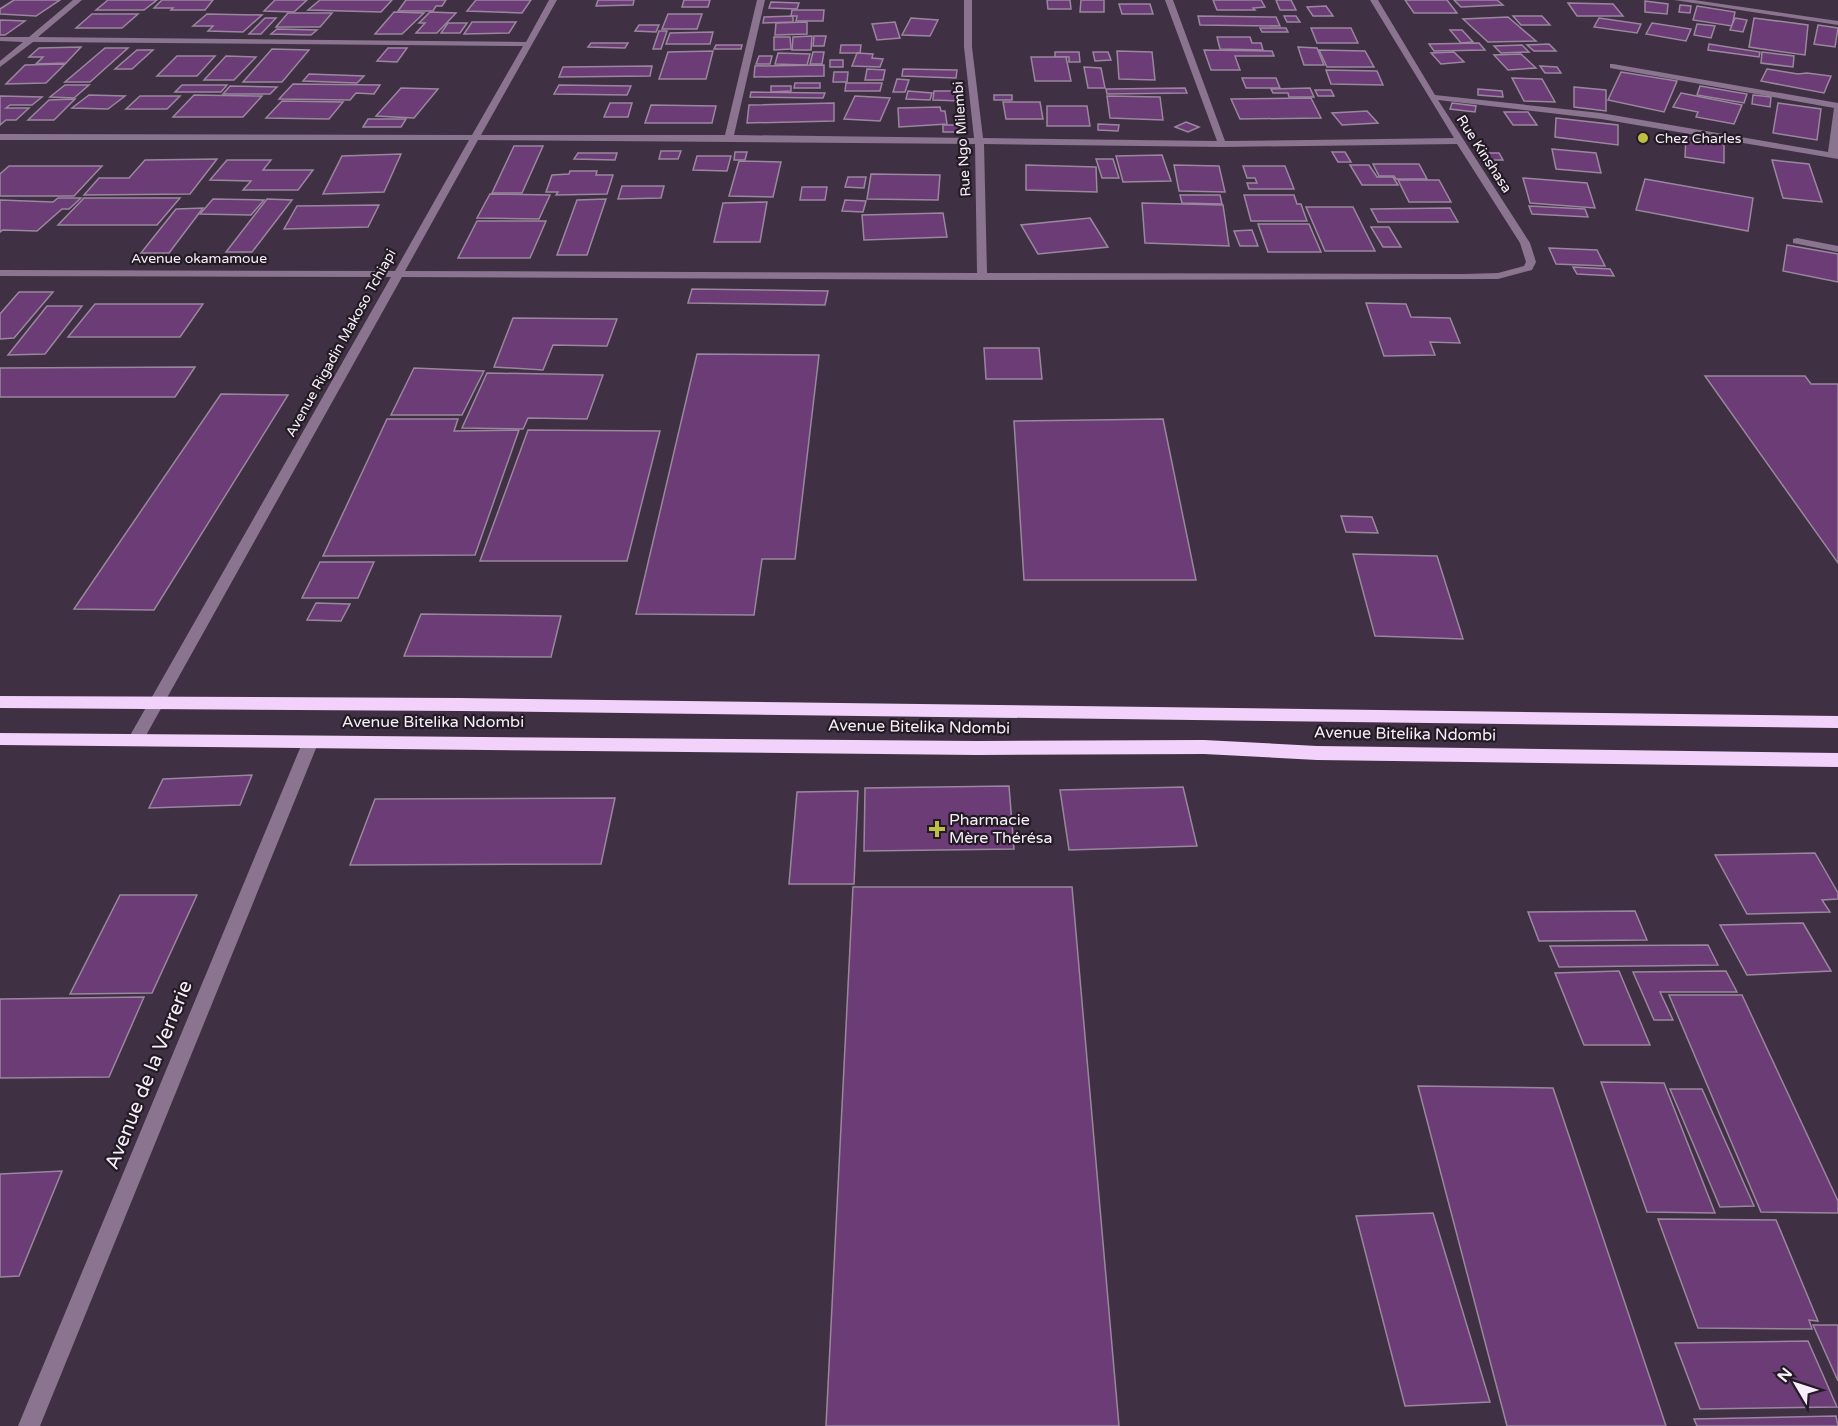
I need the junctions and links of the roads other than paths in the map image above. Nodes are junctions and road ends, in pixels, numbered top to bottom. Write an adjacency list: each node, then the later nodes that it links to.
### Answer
1 (78, 0): 10 (street)
2 (553, 0): 11 (street, Avenue Rigadin Makoso Tchiapi)
3 (761, 0): 17 (street)
4 (968, 0): 19 (street, Rue Ngo Milembi)
5 (1169, 0): 21 (street)
6 (1374, 0): 14 (street, Rue Kinshasa)
7 (1678, 0): 8 (street)
8 (1838, 23)
9 (0, 39): 10 (street)
10 (31, 39): 11 (street); 12 (street)
11 (530, 44): 18 (street, Avenue Rigadin Makoso Tchiapi)
12 (0, 65)
13 (1613, 66): 15 (street)
14 (1432, 97): 20 (street, Rue Kinshasa); 22 (street)
15 (1838, 107): 22 (street)
16 (0, 137): 18 (street)
17 (729, 138): 18 (street); 19 (street)
18 (474, 139): 26 (street, Avenue Rigadin Makoso Tchiapi)
19 (979, 141): 21 (street); 27 (street, Rue Ngo Milembi)
20 (1459, 141): 21 (street); 28 (street, Rue Kinshasa)
21 (1222, 144)
22 (1835, 155)
23 (1797, 241): 24 (street)
24 (1838, 249)
25 (0, 273): 26 (street, Avenue okamamoue)
26 (397, 274): 27 (street, Avenue okamamoue); 30 (street, Avenue Rigadin Makoso Tchiapi)
27 (982, 277): 28 (street, Avenue okamamoue)
28 (1464, 277)
29 (0, 702): 30 (highway, Avenue Bitelika Ndombi)
30 (156, 702): 31 (highway, Avenue Bitelika Ndombi); 33 (street, Avenue Rigadin Makoso Tchiapi)
31 (1838, 722)
32 (0, 738): 33 (highway, Avenue Bitelika Ndombi)
33 (136, 739): 34 (highway, Avenue Bitelika Ndombi)
34 (311, 741): 35 (highway, Avenue Bitelika Ndombi); 36 (street, Avenue de la Verrerie)
35 (1838, 760)
36 (29, 1426)

